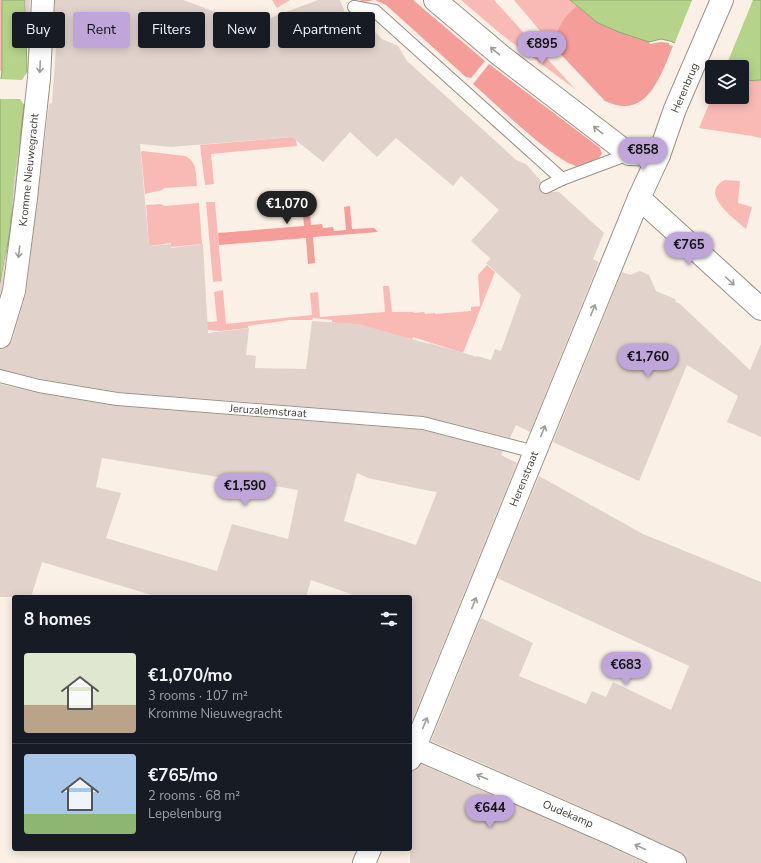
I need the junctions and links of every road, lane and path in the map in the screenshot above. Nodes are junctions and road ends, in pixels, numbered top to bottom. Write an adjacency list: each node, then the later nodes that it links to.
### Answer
1 (43, 0): 11 (street, Kromme Nieuwegracht, one-way to 11)
2 (435, 0): 5 (street, one-way to 2)
3 (722, 0): 6 (street, Herenbrug)
4 (354, 7): 7 (lane)
5 (629, 154): 6 (street); 7 (lane)
6 (659, 155): 9 (street, Herenbrug)
7 (562, 179): 8 (lane)
8 (546, 187)
9 (639, 198): 10 (street, one-way to 10); 13 (street, Herenstraat, one-way to 9)
10 (761, 309)
11 (0, 338)
12 (0, 376): 13 (lane, Jeruzalemstraat)
13 (534, 452): 14 (street, Herenstraat, one-way to 13)
14 (412, 754): 17 (street, Oudekamp, one-way to 14)
15 (369, 851): 16 (street)
16 (364, 863)
17 (675, 863)

